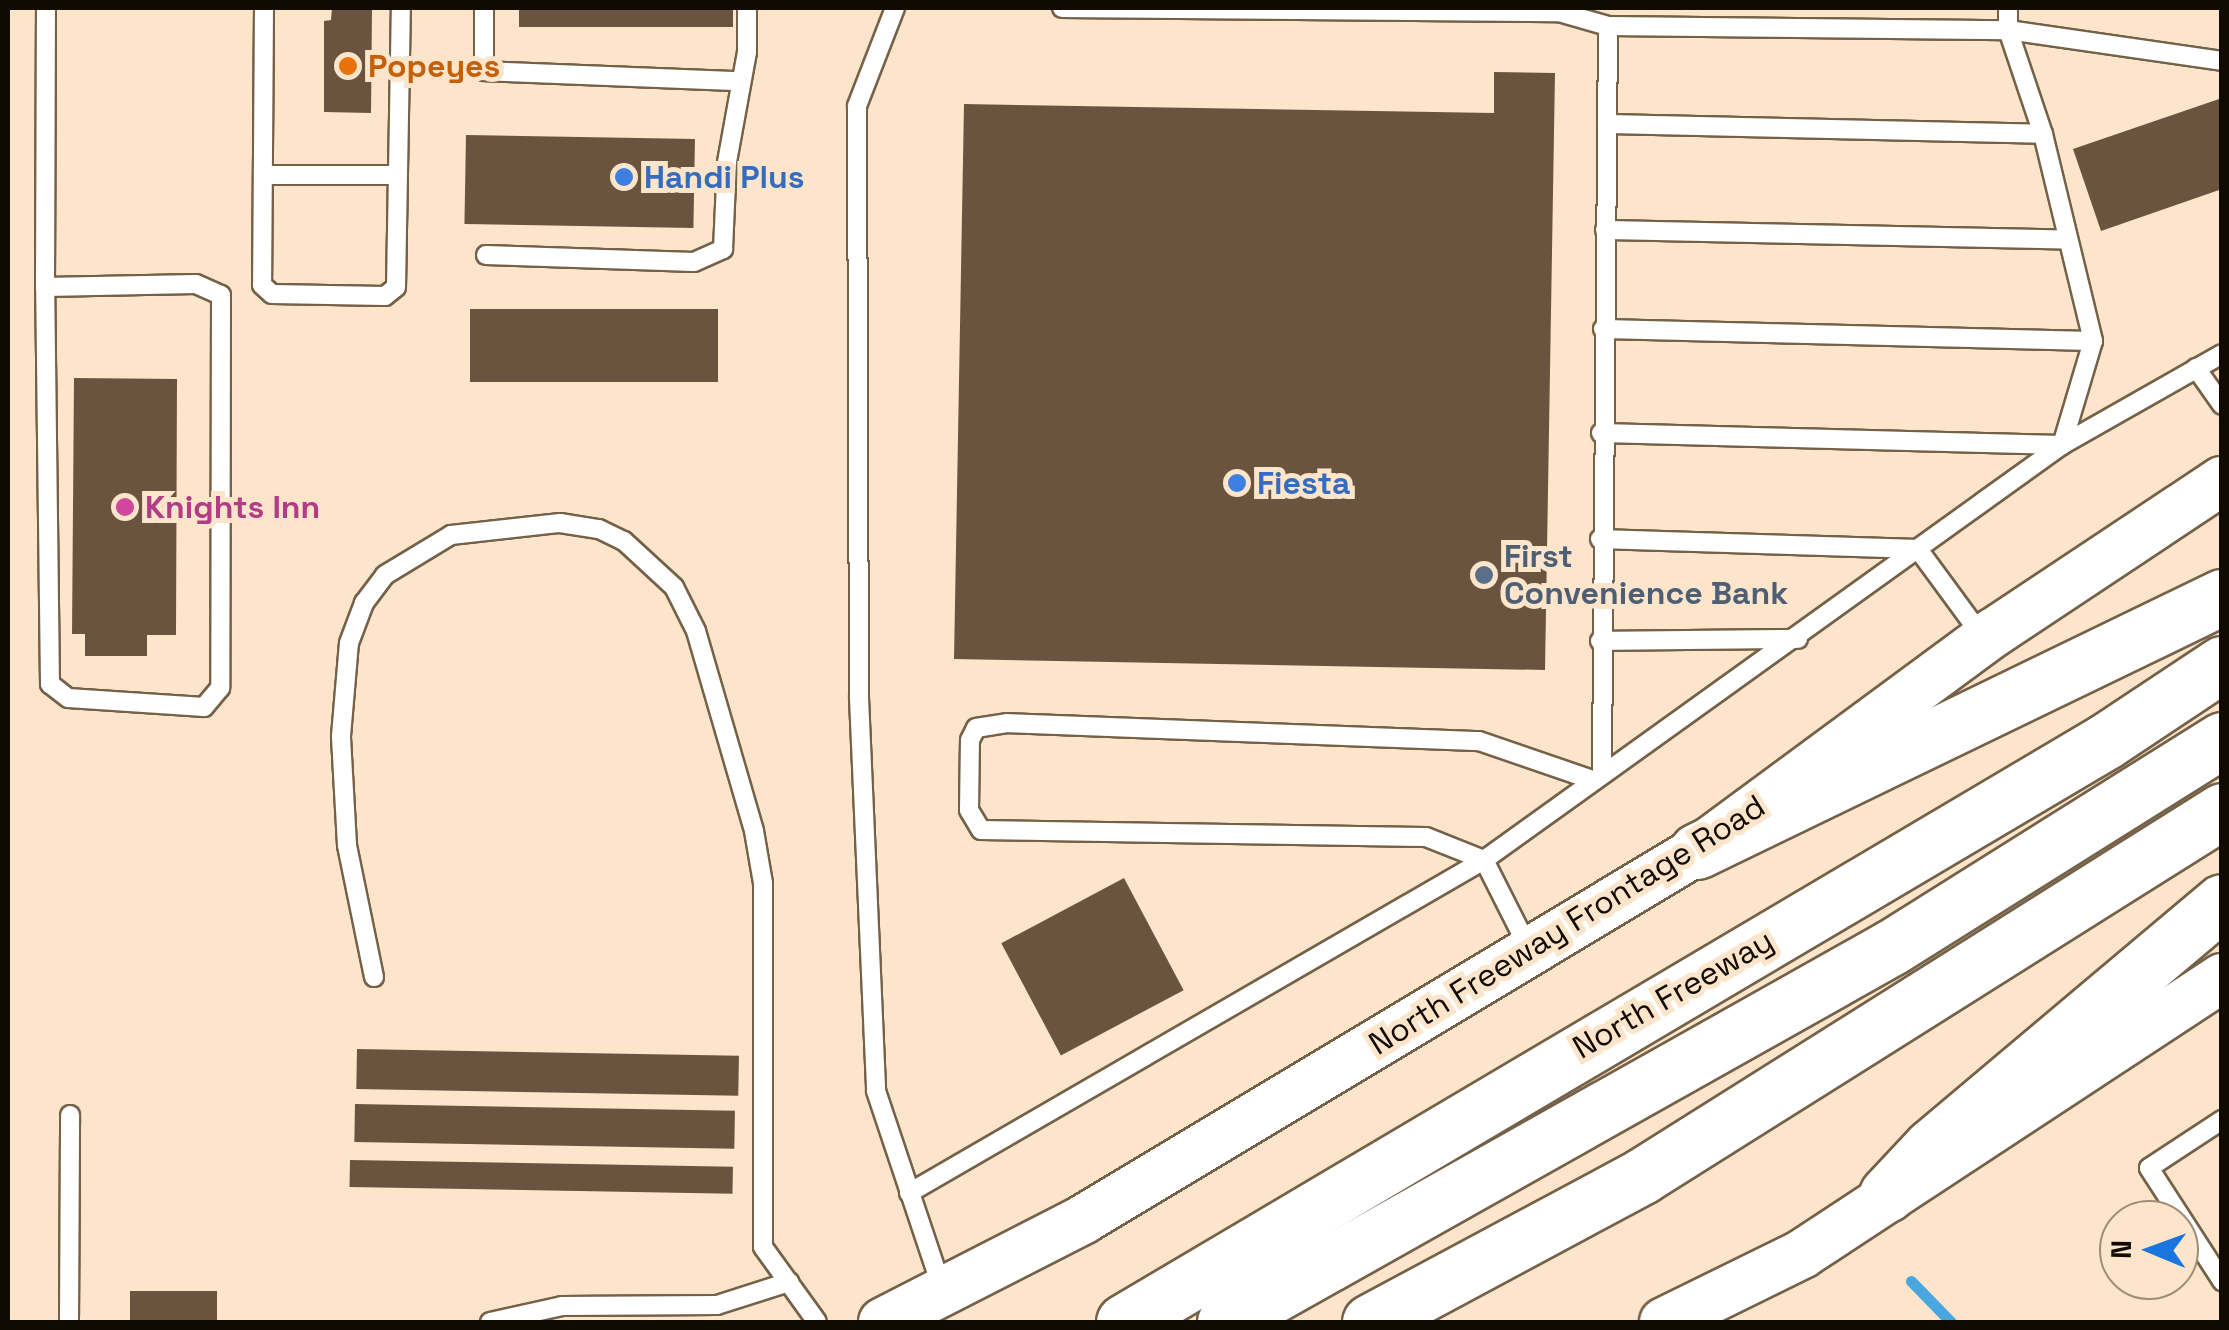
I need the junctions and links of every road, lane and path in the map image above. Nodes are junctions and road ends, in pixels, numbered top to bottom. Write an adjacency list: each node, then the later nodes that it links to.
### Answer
1 (46, 8): 21 (lane)
2 (264, 8): 16 (lane)
3 (401, 8): 17 (lane)
4 (484, 8): 13 (lane)
5 (747, 8): 13 (lane)
6 (895, 8): 48 (lane)
7 (1062, 8): 9 (lane)
8 (2008, 8): 11 (lane)
9 (1558, 10): 10 (lane)
10 (1608, 26): 11 (lane); 14 (lane)
11 (2008, 30): 12 (lane); 15 (lane)
12 (2222, 61)
13 (738, 82): 20 (lane)
14 (1607, 124): 15 (lane); 18 (lane)
15 (2043, 134): 19 (lane)
16 (263, 175): 17 (lane); 17 (lane)
17 (398, 175)
18 (1605, 230): 19 (lane); 22 (lane)
19 (2067, 240): 23 (lane)
20 (486, 255)
21 (45, 287): 21 (lane)
22 (1603, 329): 23 (lane); 27 (lane)
23 (2093, 341): 28 (lane)
24 (2222, 354): 25 (lane)
25 (2196, 368): 26 (lane); 28 (lane)
26 (2222, 405)
27 (1601, 433): 28 (lane); 30 (lane)
28 (2062, 444): 31 (lane)
29 (2222, 481): 34 (main road, North Freeway Frontage Road)
30 (1600, 538): 31 (lane); 35 (lane)
31 (1918, 549): 33 (lane); 34 (lane)
32 (2222, 597): 40 (highway)
33 (1798, 639): 35 (lane); 38 (lane)
34 (1984, 639): 40 (main road, North Freeway Frontage Road)
35 (1600, 641): 38 (lane)
36 (2222, 664): 57 (highway, North Freeway)
37 (2222, 740): 58 (highway, North Freeway)
38 (1596, 774): 41 (lane); 41 (lane)
39 (2222, 810): 59 (highway)
40 (1696, 850): 43 (main road, North Freeway Frontage Road)
41 (1484, 860): 43 (lane); 48 (lane)
42 (2222, 902): 49 (highway)
43 (1532, 954): 52 (main road, North Freeway Frontage Road)
44 (374, 977): 51 (lane)
45 (2222, 978): 49 (main road)
46 (70, 1115): 53 (lane)
47 (2222, 1120): 50 (lane)
48 (909, 1193): 52 (lane)
49 (1888, 1194): 60 (main road)
50 (2222, 1281)
51 (789, 1282): 54 (lane); 55 (lane)
52 (943, 1292): 56 (main road, North Freeway Frontage Road)
53 (70, 1322)
54 (490, 1322)
55 (817, 1322)
56 (883, 1322)
57 (1124, 1322)
58 (1226, 1322)
59 (1370, 1322)
60 (1664, 1322)

